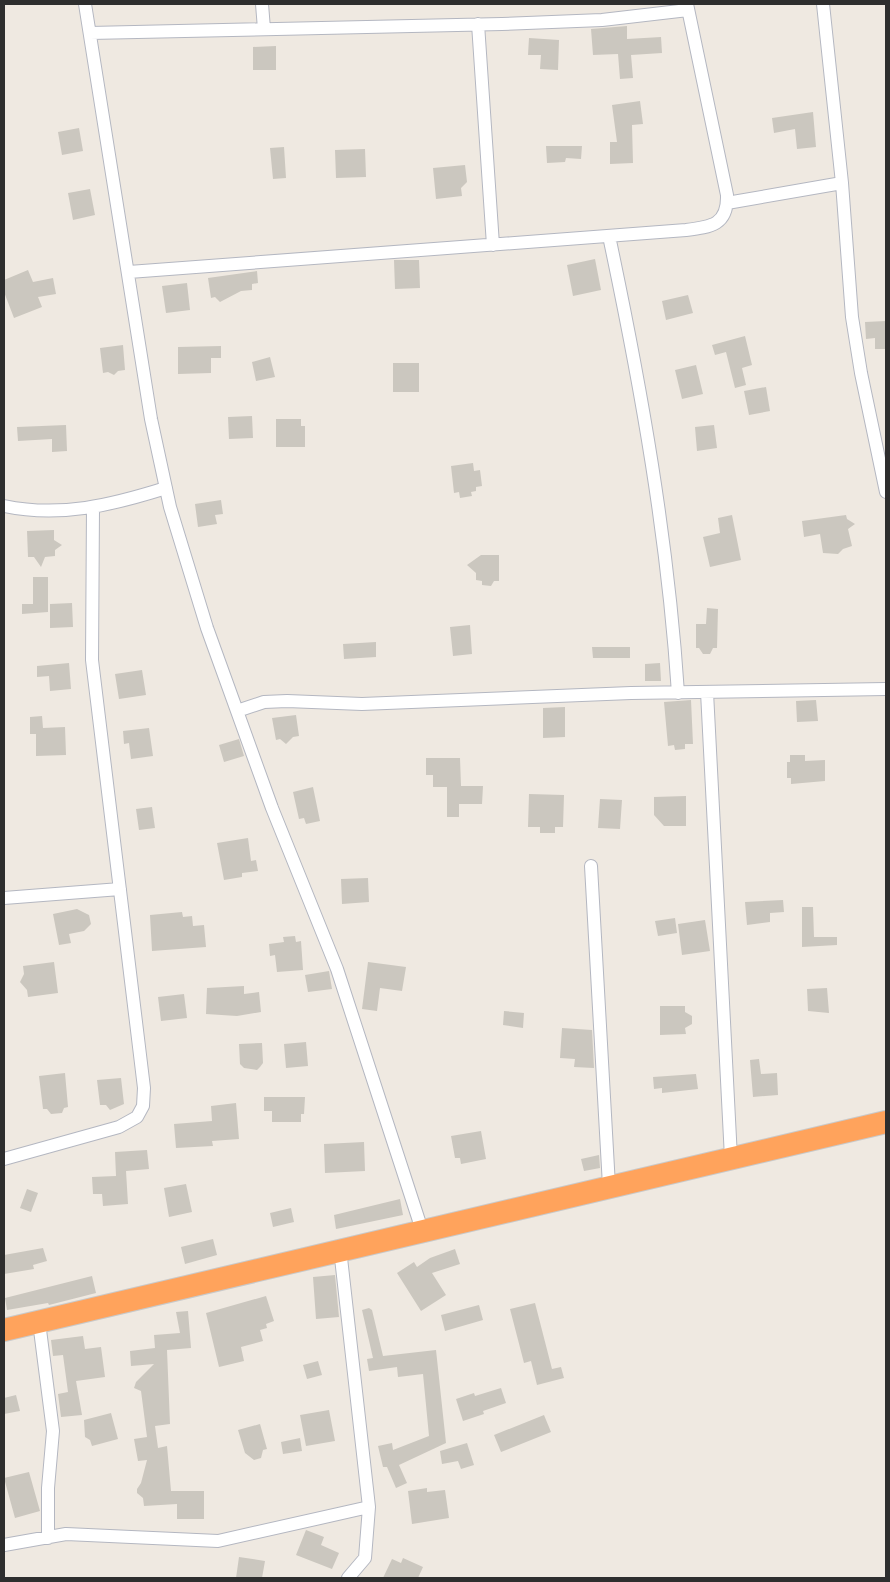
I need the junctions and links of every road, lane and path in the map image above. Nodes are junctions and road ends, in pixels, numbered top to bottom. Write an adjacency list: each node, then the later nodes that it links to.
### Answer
1 (85, 4): 7 (street)
2 (262, 4): 6 (street)
3 (823, 4): 8 (street)
4 (687, 7): 5 (street); 9 (street)
5 (478, 24): 6 (street); 11 (street)
6 (264, 29): 7 (street)
7 (90, 33): 12 (street)
8 (842, 183): 9 (street); 14 (street)
9 (728, 203): 10 (street)
10 (608, 236): 11 (street); 19 (street)
11 (493, 245): 12 (street)
12 (129, 272): 13 (street)
13 (166, 488): 16 (street); 20 (street)
14 (886, 492)
15 (4, 506): 16 (street)
16 (93, 508): 22 (street)
17 (886, 689): 18 (street)
18 (707, 692): 19 (street); 25 (street)
19 (678, 693): 20 (street)
20 (237, 711): 28 (street)
21 (591, 866): 27 (street)
22 (120, 889): 23 (street); 26 (street)
23 (4, 898)
24 (886, 1122): 25 (highway)
25 (731, 1158): 27 (highway)
26 (4, 1159)
27 (609, 1186): 28 (highway)
28 (422, 1230): 29 (highway)
29 (340, 1249): 30 (highway); 32 (street)
30 (39, 1322): 31 (highway); 33 (street)
31 (4, 1330)
32 (370, 1507): 33 (street); 35 (street)
33 (48, 1538): 34 (street)
34 (4, 1546)
35 (348, 1578)

